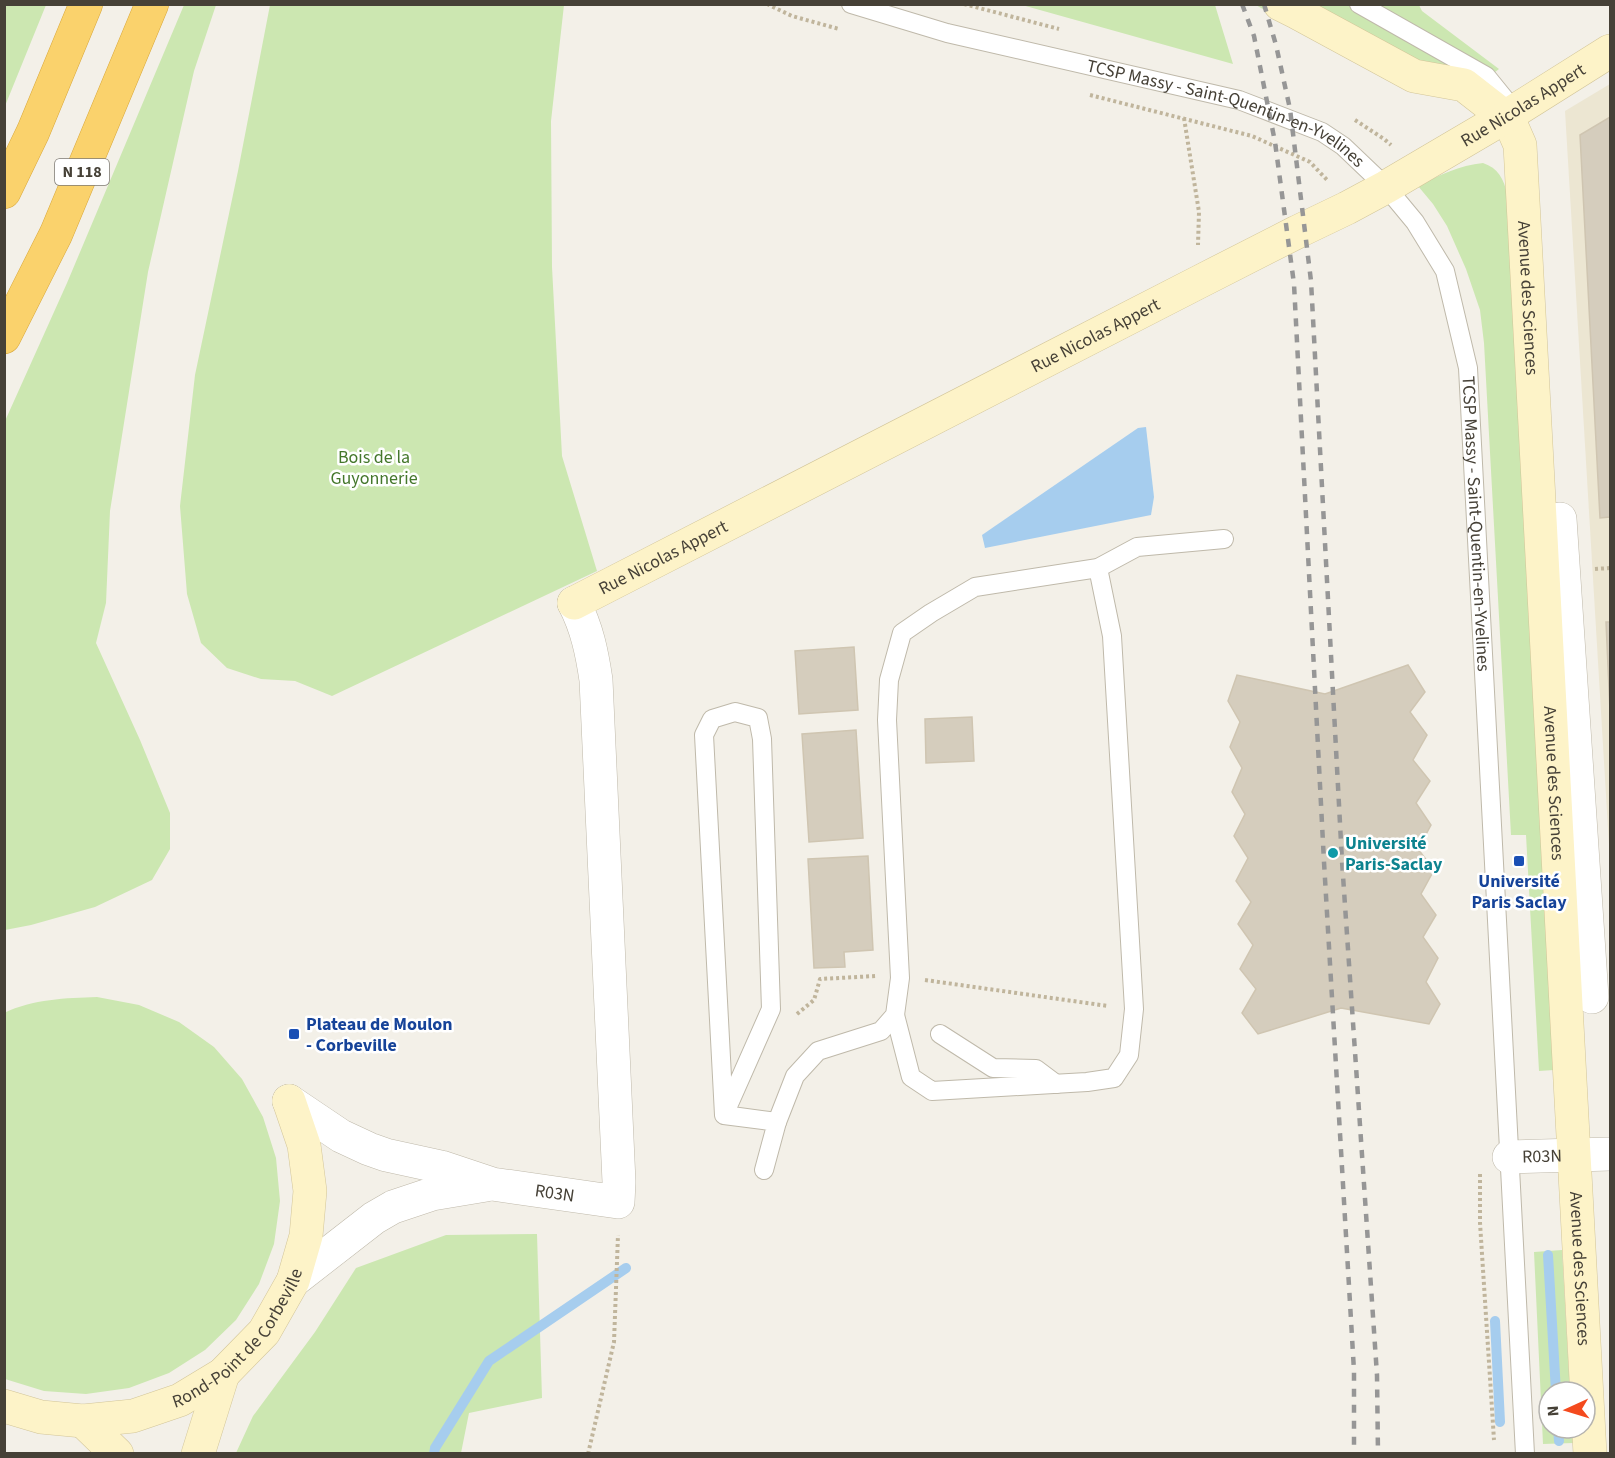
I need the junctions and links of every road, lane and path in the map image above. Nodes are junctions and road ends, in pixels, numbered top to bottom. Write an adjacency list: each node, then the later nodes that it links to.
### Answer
1 (86, 4): 14 (highway)
2 (152, 4): 17 (highway, N 118)
3 (766, 4): 7 (path)
4 (851, 4): 13 (lane, TCSP Massy - Saint-Quentin-en-Yvelines)
5 (1280, 4): 11 (street)
6 (1359, 4): 11 (lane)
7 (846, 31)
8 (1611, 51): 11 (street, Rue Nicolas Appert)
9 (1080, 93): 12 (path)
10 (1183, 107): 12 (path)
11 (1510, 114): 13 (street, Rue Nicolas Appert); 28 (street, Avenue des Sciences)
12 (1184, 118): 15 (path); 16 (path)
13 (1386, 187): 15 (street, Rue Nicolas Appert); 29 (lane, TCSP Massy - Saint-Quentin-en-Yvelines)
14 (4, 192)
15 (1347, 208): 16 (street, Rue Nicolas Appert)
16 (1197, 282): 33 (street, Rue Nicolas Appert)
17 (4, 337)
18 (1560, 519): 21 (street)
19 (1224, 539): 20 (lane)
20 (1098, 568): 22 (lane); 24 (lane)
21 (1592, 997)
22 (895, 1015): 24 (lane); 26 (lane)
23 (940, 1034): 24 (lane)
24 (1056, 1084)
25 (724, 1115): 25 (lane); 26 (lane)
26 (777, 1122): 31 (lane)
27 (1611, 1154): 28 (street, R03N)
28 (1575, 1156): 29 (street, R03N); 43 (street, Avenue des Sciences)
29 (1509, 1157): 42 (lane, TCSP Massy - Saint-Quentin-en-Yvelines)
30 (1479, 1168): 38 (path)
31 (764, 1170)
32 (492, 1184): 33 (street, R03N); 34 (street); 34 (street, Rond-Point de Corbeville)
33 (618, 1202): 41 (path)
34 (293, 1281): 35 (street, Rond-Point de Corbeville)
35 (223, 1374): 37 (street, Rond-Point de Corbeville); 40 (street)
36 (4, 1406): 37 (street, Rond-Point de Corbeville)
37 (83, 1421): 39 (street)
38 (1494, 1440)
39 (117, 1454)
40 (198, 1454)
41 (588, 1454)
42 (1525, 1454)
43 (1590, 1454)

